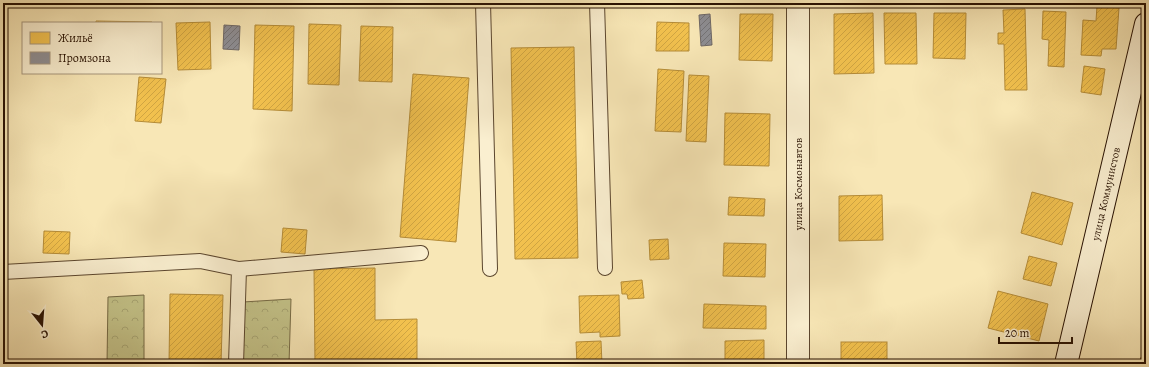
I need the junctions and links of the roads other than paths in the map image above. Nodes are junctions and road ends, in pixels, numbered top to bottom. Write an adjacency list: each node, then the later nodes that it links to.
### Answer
1 (483, 3): 8 (lane)
2 (597, 3): 6 (lane)
3 (798, 3): 11 (street, улица Космонавтов)
4 (1146, 24): 12 (street, улица Коммунистов)
5 (421, 252): 7 (lane)
6 (605, 268)
7 (239, 269): 9 (lane); 10 (lane)
8 (490, 270)
9 (3, 272)
10 (236, 364)
11 (798, 364)
12 (1066, 364)

